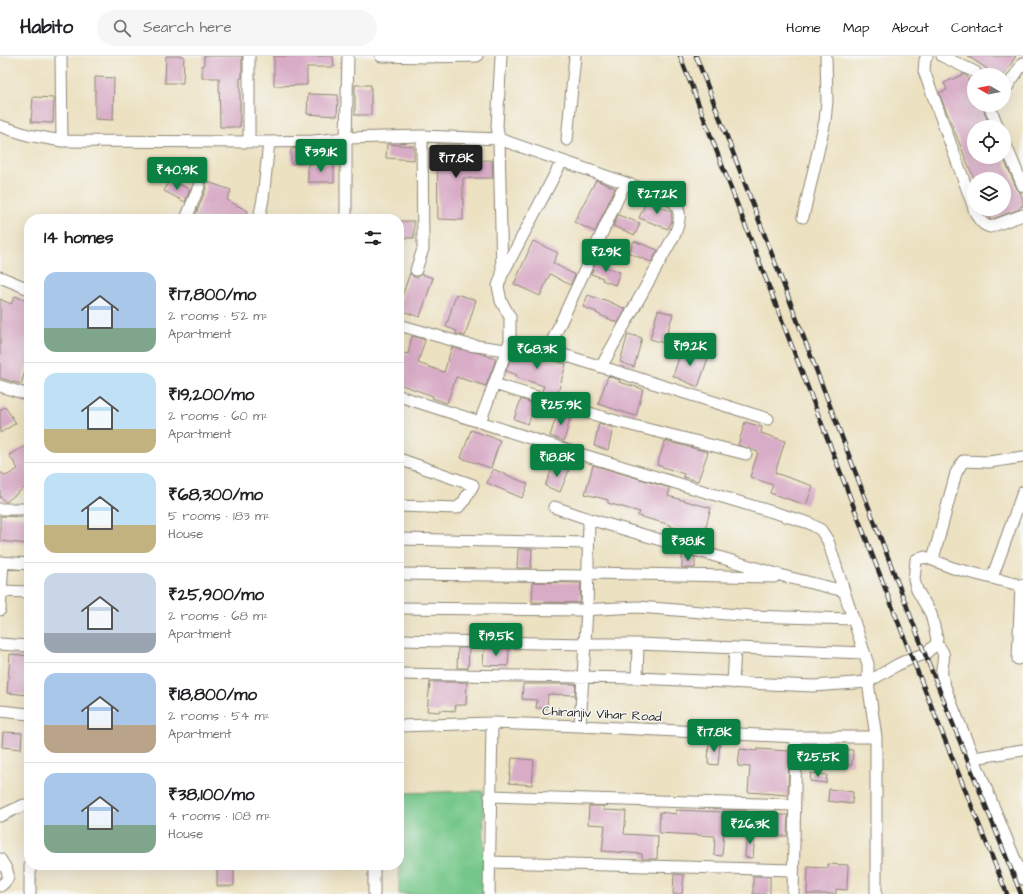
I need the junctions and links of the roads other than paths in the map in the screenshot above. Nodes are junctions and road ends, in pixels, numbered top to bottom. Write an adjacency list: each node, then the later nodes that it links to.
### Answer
1 (61, 56): 20 (street)
2 (249, 56): 21 (street)
3 (348, 56): 17 (street)
4 (381, 56): 11 (street)
5 (477, 56): 11 (street)
6 (501, 56): 18 (street)
7 (575, 56): 19 (street)
8 (826, 56): 34 (street)
9 (927, 56): 28 (street)
10 (942, 56): 13 (street)
11 (425, 57)
12 (1023, 63): 14 (street)
13 (967, 68)
14 (1011, 80)
15 (0, 126): 20 (street)
16 (422, 136): 17 (street); 18 (street); 35 (street)
17 (346, 138): 22 (street); 31 (street)
18 (499, 139): 24 (street); 36 (street)
19 (567, 140)
20 (62, 141): 21 (street)
21 (249, 142): 22 (street)
22 (269, 142): 30 (street)
23 (1011, 158): 27 (street)
24 (562, 162): 25 (street); 36 (street)
25 (625, 183): 41 (street); 42 (street)
26 (199, 186): 29 (street)
27 (1023, 186)
28 (967, 190)
29 (188, 214)
30 (260, 214)
31 (346, 214)
32 (1023, 215): 33 (street)
33 (977, 216)
34 (803, 217)
35 (416, 270)
36 (502, 275): 40 (street)
37 (0, 276): 38 (street)
38 (24, 287)
39 (404, 326): 40 (street)
40 (508, 346): 41 (street); 43 (street)
41 (548, 350): 42 (street)
42 (601, 367): 47 (street)
43 (494, 384): 48 (street); 49 (street)
44 (0, 386): 45 (street)
45 (24, 393)
46 (404, 398): 48 (street)
47 (768, 420)
48 (480, 422): 69 (street)
49 (746, 454)
50 (1023, 458): 60 (street)
51 (404, 460): 53 (street)
52 (1023, 492): 66 (street)
53 (404, 506)
54 (554, 507): 57 (street)
55 (0, 509): 56 (street)
56 (24, 510)
57 (589, 519): 59 (street); 65 (street)
58 (404, 539): 59 (street)
59 (588, 543): 64 (street)
60 (933, 559): 66 (street); 79 (street)
61 (2, 562): 62 (street); 68 (street)
62 (24, 564)
63 (404, 574): 64 (street)
64 (587, 576): 65 (street); 73 (street)
65 (787, 577): 69 (street)
66 (992, 578): 67 (street)
67 (1022, 586): 83 (street)
68 (1, 591): 70 (street); 72 (street)
69 (844, 591): 74 (street)
70 (24, 592)
71 (404, 608): 73 (street)
72 (0, 610)
73 (587, 610): 74 (street); 77 (street)
74 (854, 619): 82 (street)
75 (404, 640): 77 (street)
76 (0, 644): 80 (street)
77 (585, 644): 78 (street); 85 (street)
78 (638, 644): 81 (street); 86 (street)
79 (936, 644): 87 (street); 97 (street)
80 (24, 646)
81 (736, 648): 82 (street); 88 (street)
82 (864, 653): 87 (street)
83 (1018, 658)
84 (404, 674): 85 (street)
85 (583, 678): 86 (street); 93 (street)
86 (637, 678): 88 (street)
87 (868, 682): 88 (street); 95 (street)
88 (733, 683)
89 (0, 711): 90 (street)
90 (24, 713)
91 (492, 724): 92 (street, Chiranjiv Vihar Road); 93 (street, Chiranjiv Vihar Road); 98 (street)
92 (404, 726)
93 (580, 726): 94 (street, Chiranjiv Vihar Road)
94 (796, 737): 95 (street, Chiranjiv Vihar Road); 100 (street)
95 (876, 737): 113 (street)
96 (1023, 750): 97 (street)
97 (974, 758): 107 (street)
98 (490, 796): 100 (street); 103 (street)
99 (24, 805): 101 (street)
100 (794, 805): 106 (street)
101 (0, 816)
102 (0, 859): 108 (street)
103 (490, 862): 106 (street); 111 (street)
104 (30, 870): 109 (street)
105 (374, 870): 110 (street)
106 (794, 870): 112 (street)
107 (1023, 879)
108 (0, 886)
109 (30, 894)
110 (374, 894)
111 (489, 894)
112 (793, 894)
113 (876, 894)

